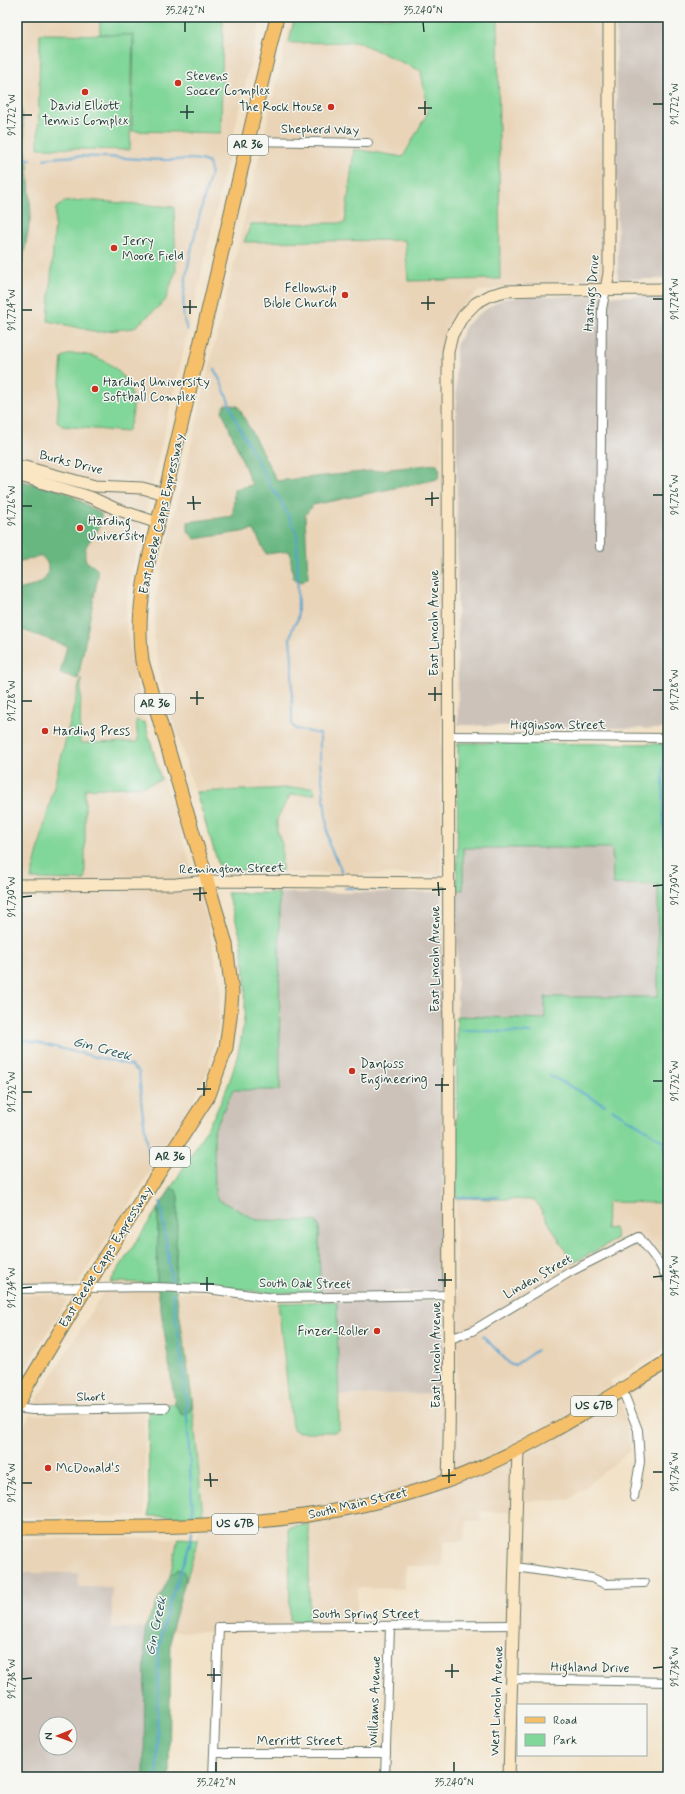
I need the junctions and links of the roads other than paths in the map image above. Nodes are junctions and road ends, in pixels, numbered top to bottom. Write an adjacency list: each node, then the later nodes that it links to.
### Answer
1 (277, 17): 3 (main road, East Beebe Capps Expressway / AR 36)
2 (609, 17): 5 (street, Hastings Drive)
3 (248, 141): 4 (street, Shepherd Way); 9 (main road, East Beebe Capps Expressway / AR 36)
4 (368, 143)
5 (606, 289): 6 (street); 11 (street, Hastings Drive); 12 (street, East Lincoln Avenue)
6 (668, 289)
7 (17, 468): 9 (street, Burks Drive)
8 (17, 475): 10 (street, Burks Drive)
9 (165, 494): 10 (main road, East Beebe Capps Expressway / AR 36)
10 (158, 523): 14 (main road, East Beebe Capps Expressway / AR 36)
11 (600, 547)
12 (448, 736): 13 (street, Higginson Street); 15 (street, East Lincoln Avenue)
13 (668, 738)
14 (208, 882): 15 (street, Remington Street); 16 (street, Remington Street); 18 (main road, East Beebe Capps Expressway / AR 36)
15 (448, 883): 20 (street, East Lincoln Avenue)
16 (17, 885)
17 (668, 1280): 21 (street, Linden Street)
18 (87, 1288): 19 (street, South Oak Street); 20 (street, South Oak Street); 24 (main road, East Beebe Capps Expressway / AR 36)
19 (17, 1289)
20 (450, 1295): 21 (street, East Lincoln Avenue)
21 (450, 1339): 27 (street, East Lincoln Avenue)
22 (668, 1361): 23 (main road, South Main Street / US 67B)
23 (622, 1389): 26 (main road, South Main Street / US 67B); 28 (street)
24 (17, 1407): 25 (street, Short)
25 (165, 1408)
26 (518, 1450): 27 (main road, South Main Street / US 67B); 30 (street)
27 (448, 1480): 29 (main road, South Main Street / US 67B)
28 (634, 1497)
29 (17, 1528)
30 (515, 1567): 31 (street); 32 (street)
31 (644, 1583)
32 (514, 1626): 33 (street, South Spring Street); 34 (street, West Lincoln Avenue)
33 (390, 1627): 36 (street, South Spring Street); 37 (street, Williams Avenue)
34 (512, 1679): 35 (street, Highland Drive); 40 (street, West Lincoln Avenue)
35 (668, 1682)
36 (214, 1753): 37 (street, Merritt Street); 38 (street)
37 (386, 1753): 39 (street, Williams Avenue)
38 (213, 1777)
39 (385, 1777)
40 (509, 1777)

